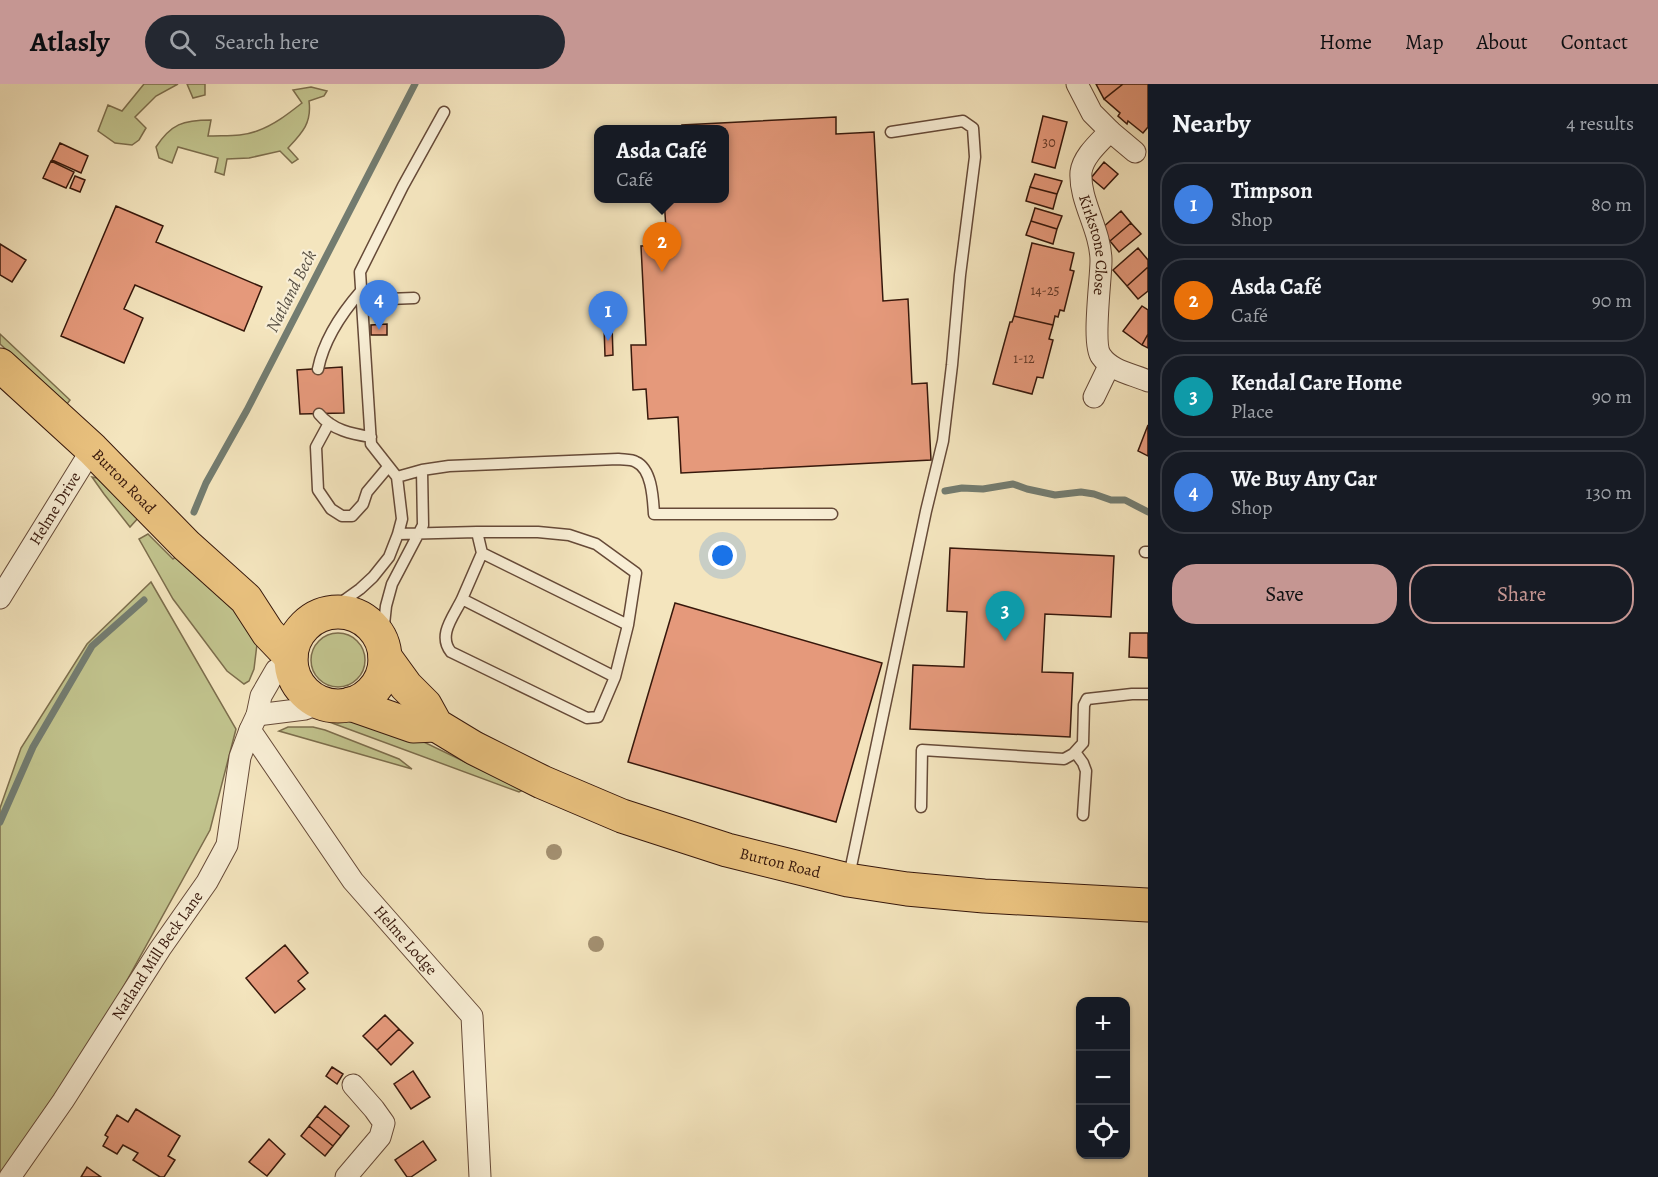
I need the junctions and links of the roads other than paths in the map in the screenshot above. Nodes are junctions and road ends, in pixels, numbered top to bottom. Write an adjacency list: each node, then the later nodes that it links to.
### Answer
1 (1077, 84): 3 (street)
2 (444, 112): 6 (lane)
3 (1110, 131): 5 (street); 9 (street, Kirkstone Close)
4 (891, 132): 40 (lane)
5 (1134, 152)
6 (362, 296): 7 (lane); 10 (lane); 15 (lane)
7 (414, 298)
8 (0, 365): 16 (main road, Burton Road)
9 (1109, 366): 11 (street); 12 (street)
10 (318, 369)
11 (1148, 381)
12 (1094, 397)
13 (320, 414): 14 (lane)
14 (329, 423): 15 (lane); 17 (lane)
15 (371, 437): 17 (lane)
16 (92, 449): 25 (street, Helme Drive); 26 (main road, Burton Road)
17 (388, 467): 19 (lane)
18 (422, 470): 19 (lane); 20 (lane); 23 (lane)
19 (397, 477): 22 (lane)
20 (832, 514)
21 (477, 532): 23 (lane); 24 (lane); 29 (lane)
22 (398, 534): 23 (lane); 28 (lane)
23 (419, 534): 30 (lane)
24 (482, 553): 27 (lane); 29 (lane)
25 (0, 598)
26 (246, 598): 28 (main road, Burton Road); 31 (main road, Burton Road)
27 (462, 599): 32 (lane); 32 (lane)
28 (322, 615): 30 (main road); 31 (main road)
29 (628, 625): 32 (lane)
30 (383, 650): 34 (main road); 36 (main road, Burton Road)
31 (291, 660): 34 (main road); 35 (street, Natland Mill Beck Lane)
32 (615, 677)
33 (1148, 694): 37 (lane)
34 (336, 703): 35 (street); 36 (main road, Burton Road)
35 (254, 722): 43 (street, Natland Mill Beck Lane); 45 (street, Helme Lodge)
36 (436, 725): 40 (main road, Burton Road)
37 (1075, 752): 38 (lane); 39 (lane)
38 (921, 807)
39 (1083, 815)
40 (848, 880): 41 (main road, Burton Road)
41 (1148, 905)
42 (353, 1085): 44 (street)
43 (10, 1177)
44 (346, 1177)
45 (480, 1177)

